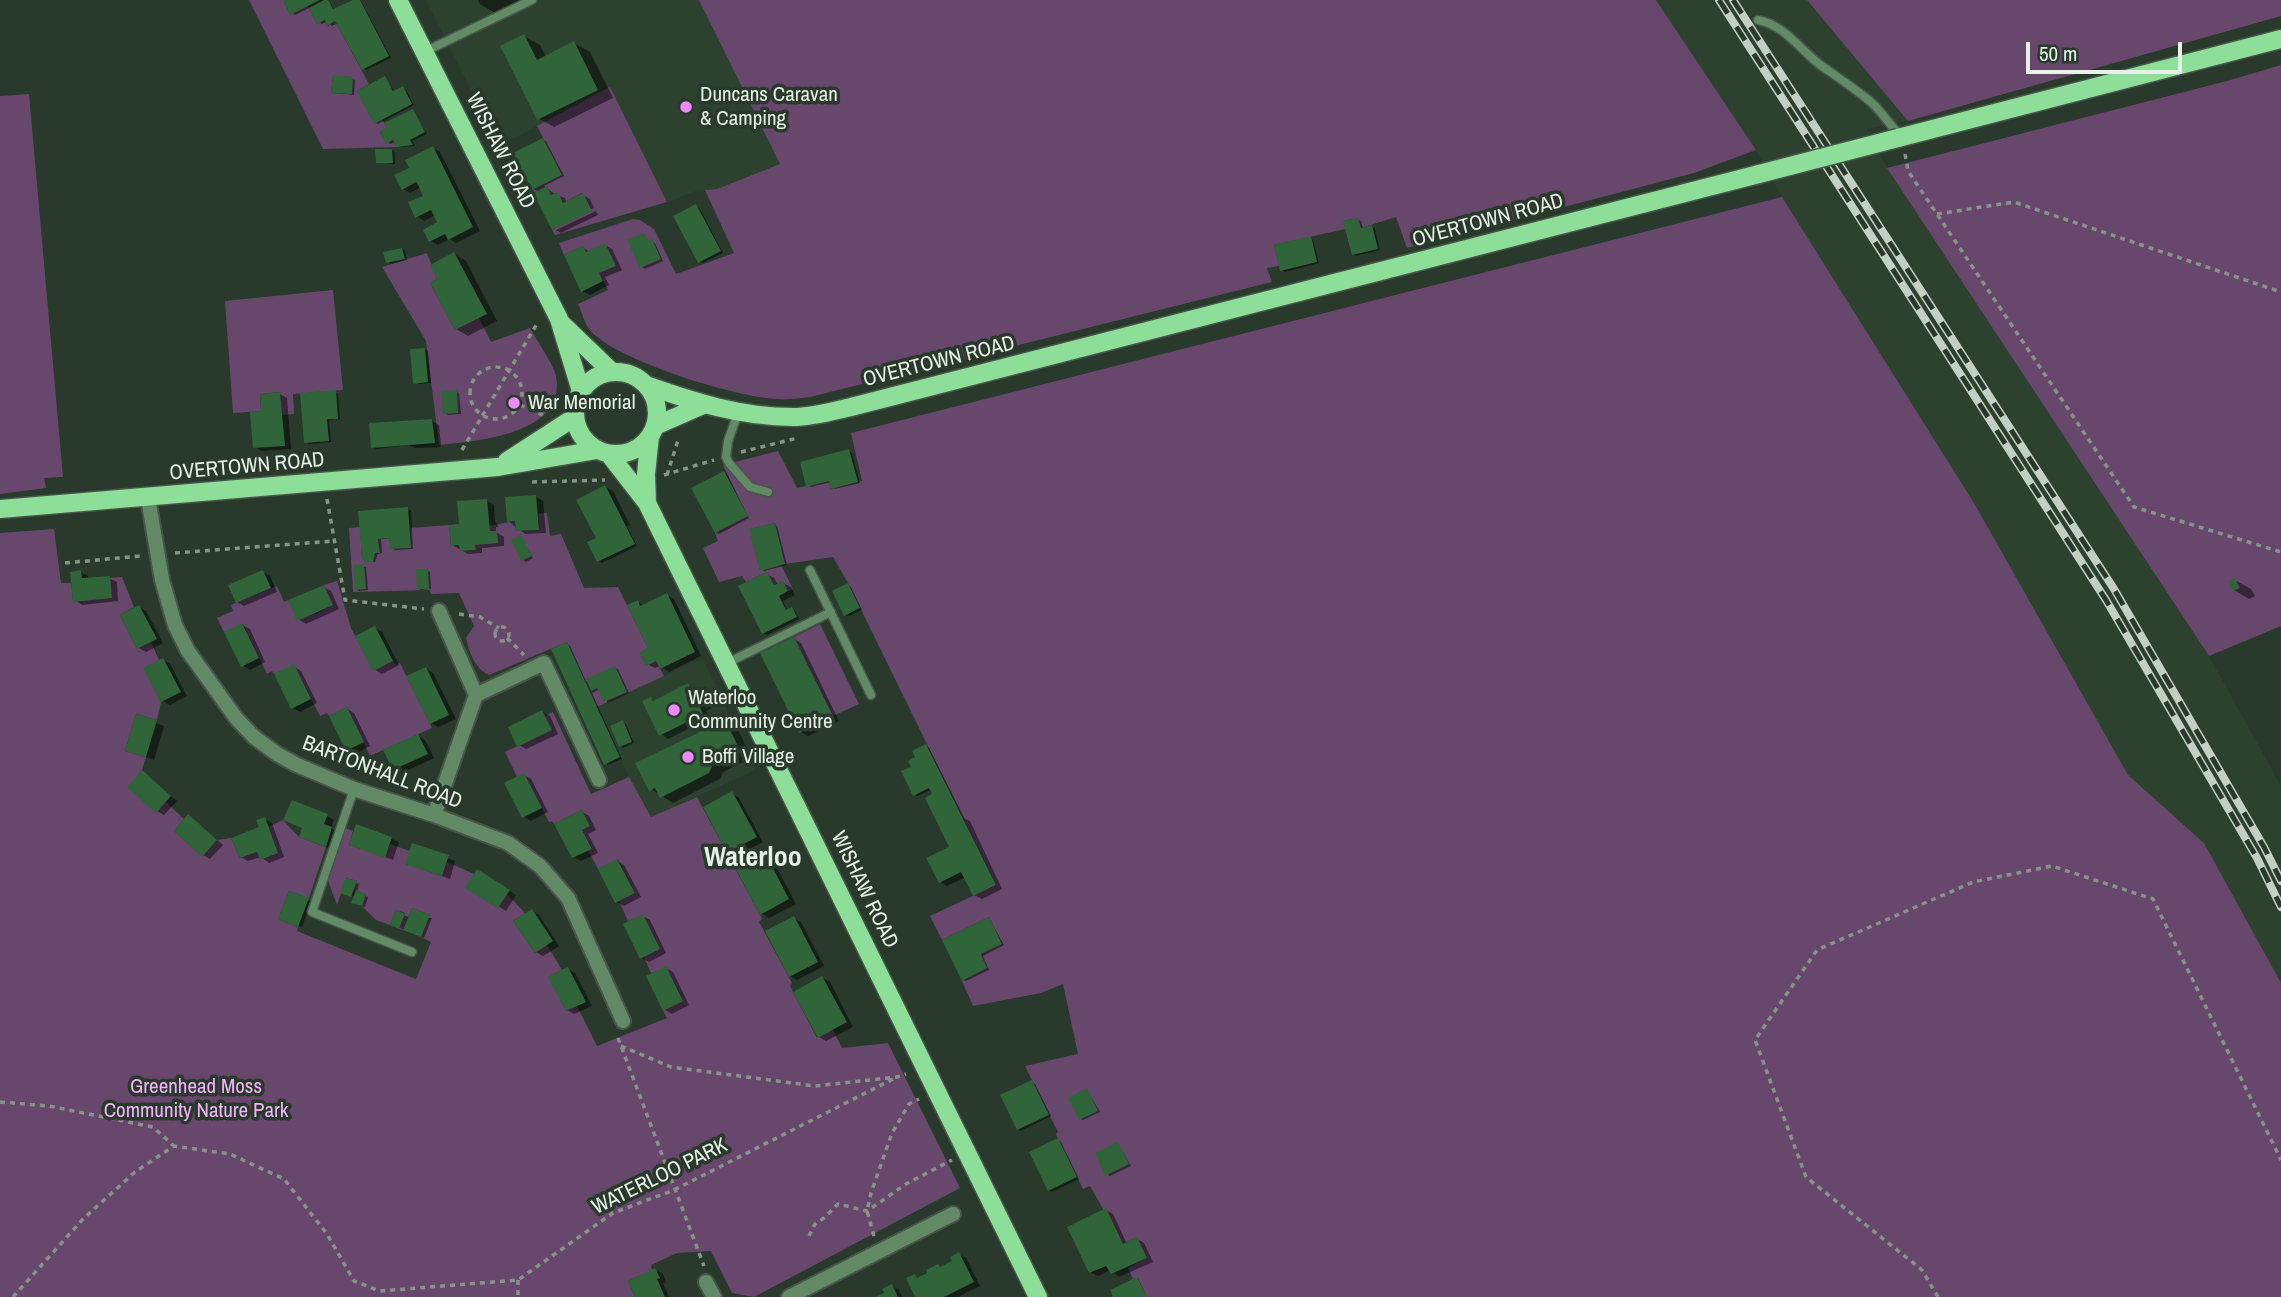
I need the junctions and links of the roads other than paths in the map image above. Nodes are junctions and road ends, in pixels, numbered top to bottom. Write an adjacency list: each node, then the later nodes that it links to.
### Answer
1 (398, 0): 5 (main road, WISHAW ROAD)
2 (532, 0): 5 (lane)
3 (1758, 20): 6 (lane)
4 (2281, 39): 6 (main road, OVERTOWN ROAD)
5 (424, 53): 7 (main road, WISHAW ROAD)
6 (1900, 138): 12 (main road, OVERTOWN ROAD, bridge)
7 (561, 323): 8 (main road, WISHAW ROAD); 10 (main road, WISHAW ROAD)
8 (612, 372): 9 (main road); 10 (main road)
9 (646, 385): 11 (main road, OVERTOWN ROAD); 14 (main road)
10 (580, 391): 13 (main road)
11 (703, 405): 12 (main road, OVERTOWN ROAD); 14 (main road)
12 (738, 413): 17 (lane)
13 (575, 417): 15 (main road); 16 (main road, OVERTOWN ROAD)
14 (653, 431): 15 (main road); 19 (main road, WISHAW ROAD)
15 (603, 452): 16 (main road, OVERTOWN ROAD); 19 (main road, WISHAW ROAD)
16 (498, 467): 18 (main road, OVERTOWN ROAD)
17 (768, 492)
18 (148, 498): 20 (main road, OVERTOWN ROAD); 28 (street, BARTONHALL ROAD)
19 (647, 503): 24 (main road, WISHAW ROAD)
20 (0, 509)
21 (810, 570): 23 (lane)
22 (439, 611): 25 (street)
23 (831, 612): 24 (lane); 26 (lane)
24 (725, 664): 36 (main road, WISHAW ROAD)
25 (475, 695): 27 (street); 29 (street)
26 (871, 695)
27 (599, 780)
28 (354, 789): 29 (street, BARTONHALL ROAD); 30 (lane)
29 (434, 815): 31 (street, BARTONHALL ROAD)
30 (412, 952)
31 (623, 1021)
32 (953, 1214): 35 (street)
33 (706, 1282): 34 (street)
34 (713, 1297)
35 (789, 1297)
36 (1038, 1297)

